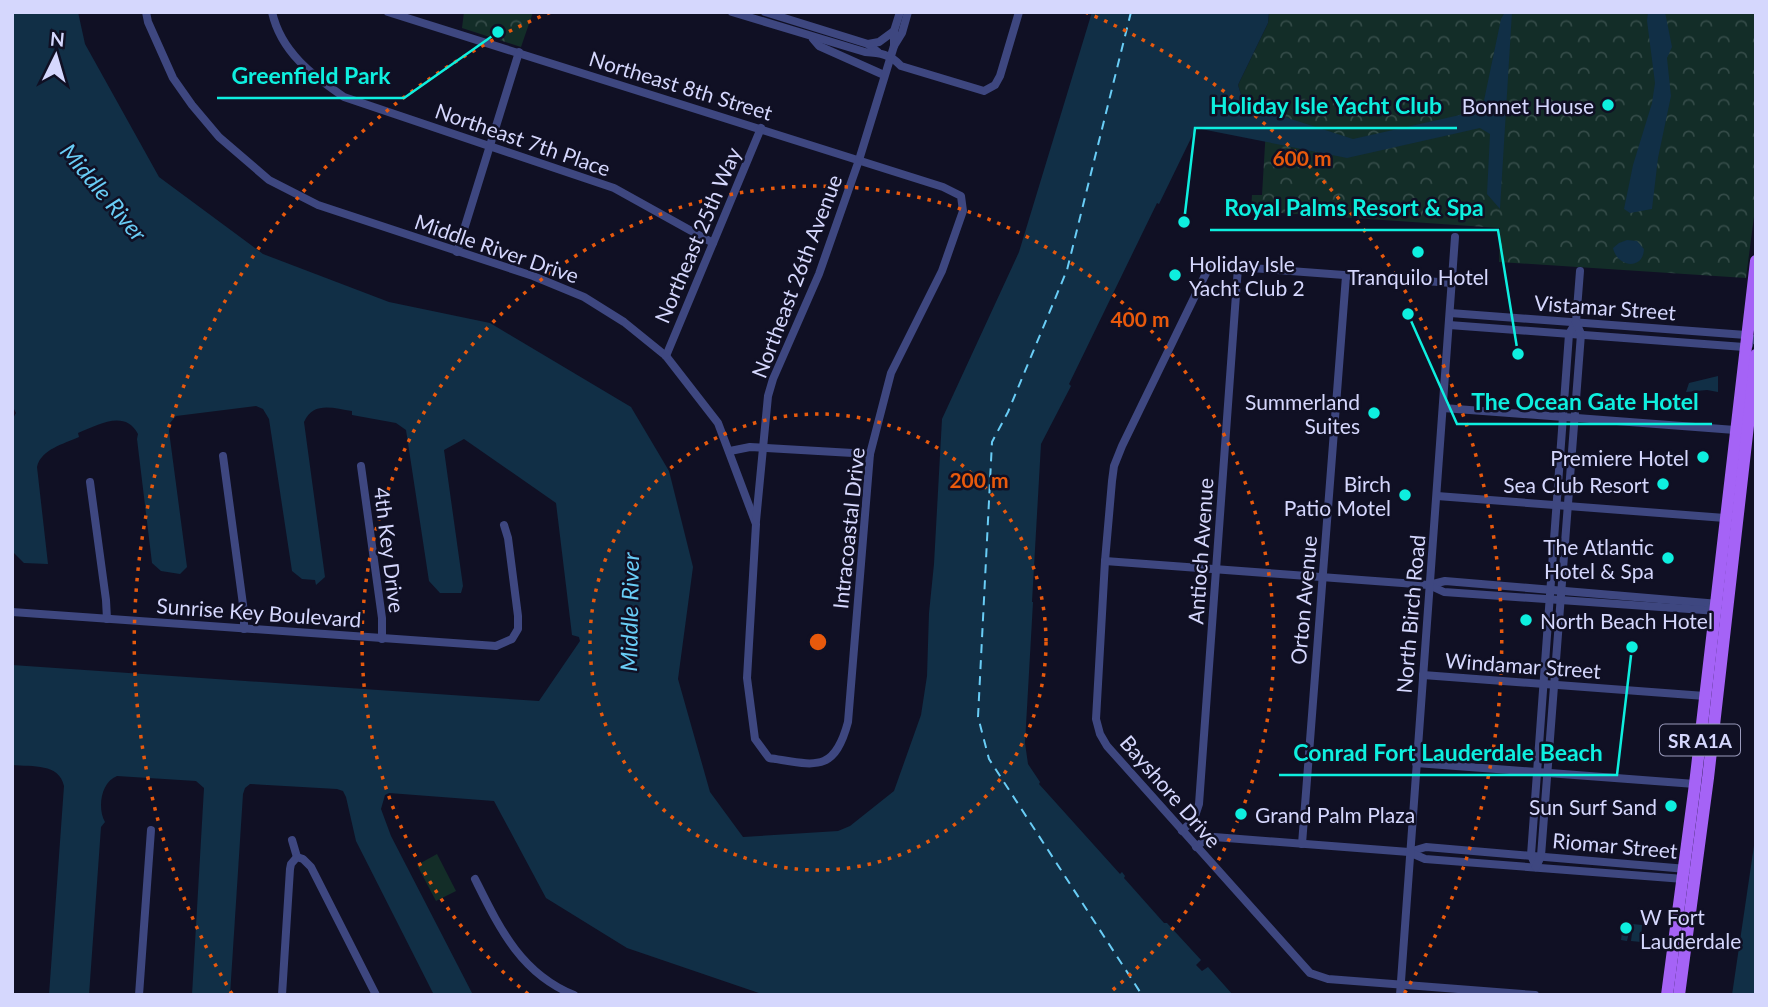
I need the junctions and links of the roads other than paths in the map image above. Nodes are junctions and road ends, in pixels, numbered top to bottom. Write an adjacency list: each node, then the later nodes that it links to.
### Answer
1 (146, 12): 23 (street, Middle River Drive)
2 (272, 12): 18 (street, Northeast 7th Place)
3 (388, 12): 13 (street, Northeast 8th Street)
4 (732, 12): 10 (street)
5 (765, 12): 11 (street)
6 (900, 12): 9 (street, Northeast 26th Avenue)
7 (908, 12): 12 (street, Northeast 26th Avenue)
8 (1019, 12): 15 (street)
9 (894, 31): 11 (street); 12 (street, Northeast 26th Avenue)
10 (812, 37): 14 (street); 16 (street)
11 (868, 44): 14 (street)
12 (894, 46): 15 (street, Northeast 26th Avenue)
13 (519, 52): 17 (street, Northeast 8th Street); 18 (street)
14 (878, 52): 15 (street)
15 (890, 57): 16 (street, Northeast 26th Avenue)
16 (884, 75): 19 (street, Northeast 26th Avenue)
17 (761, 128): 19 (street, Northeast 8th Street); 22 (street, Northeast 25th Way)
18 (491, 146): 22 (street, Northeast 7th Place); 23 (street)
19 (859, 160): 20 (street, Northeast 8th Street); 45 (street, Northeast 26th Avenue)
20 (961, 196): 47 (street, Intracoastal Drive)
21 (1455, 237): 28 (street, North Birch Road)
22 (713, 243): 40 (street, Northeast 25th Way)
23 (457, 252): 40 (street, Middle River Drive)
24 (1756, 261): 37 (main road, SR A1A)
25 (1238, 267): 27 (street); 57 (street, Bayshore Drive); 58 (street, Antioch Avenue)
26 (1580, 271): 31 (street)
27 (1346, 276): 28 (street); 59 (street, Orton Avenue)
28 (1452, 283): 29 (street, North Birch Road)
29 (1450, 313): 30 (street, Vistamar Street); 32 (street, North Birch Road)
30 (1512, 317): 31 (street, Vistamar Street); 33 (street)
31 (1576, 322): 34 (street, Vistamar Street); 35 (street); 36 (street)
32 (1449, 325): 33 (street, Vistamar Street); 41 (street, North Birch Road)
33 (1512, 330): 35 (street, Vistamar Street)
34 (1699, 332): 37 (street, Vistamar Street); 38 (street)
35 (1569, 334): 36 (street, Vistamar Street); 42 (street)
36 (1581, 334): 38 (street, Vistamar Street); 43 (street)
37 (1750, 342): 38 (street, Vistamar Street); 44 (main road, SR A1A)
38 (1699, 343)
39 (1756, 355): 65 (main road, SR A1A)
40 (666, 356): 46 (street, Middle River Drive)
41 (1443, 408): 42 (street); 51 (street, North Birch Road)
42 (1563, 416): 43 (street); 52 (street)
43 (1575, 418): 44 (street); 53 (street)
44 (1735, 430): 54 (main road, SR A1A)
45 (762, 448): 46 (street); 47 (street); 55 (street, Northeast 26th Avenue)
46 (730, 451): 55 (street, Middle River Drive)
47 (870, 454): 74 (street, Intracoastal Drive)
48 (223, 456): 68 (street)
49 (361, 467): 69 (street, 4th Key Drive)
50 (90, 482): 67 (street)
51 (1437, 496): 52 (street); 60 (street, North Birch Road)
52 (1555, 505): 53 (street); 61 (street)
53 (1569, 506): 54 (street); 62 (street)
54 (1725, 518): 65 (main road, SR A1A)
55 (756, 524): 74 (street, Middle River Drive)
56 (504, 525): 69 (street, Sunrise Key Boulevard)
57 (1105, 561): 58 (street); 80 (street, Bayshore Drive)
58 (1216, 568): 59 (street); 80 (street, Antioch Avenue)
59 (1323, 577): 60 (street); 82 (street, Orton Avenue)
60 (1429, 585): 61 (street); 63 (street); 70 (street, North Birch Road)
61 (1549, 589): 62 (street); 63 (street)
62 (1562, 590): 64 (street); 65 (street)
63 (1548, 600): 64 (street); 71 (street)
64 (1562, 601): 65 (street); 72 (street)
65 (1719, 608): 73 (main road, SR A1A); 89 (main road, SR A1A)
66 (12, 612): 67 (street, Sunrise Key Boulevard)
67 (107, 619): 68 (street, Sunrise Key Boulevard)
68 (244, 629): 69 (street, Sunrise Key Boulevard)
69 (382, 639)
70 (1423, 675): 71 (street, Windamar Street); 75 (street, North Birch Road)
71 (1542, 684): 72 (street, Windamar Street); 76 (street)
72 (1555, 685): 73 (street, Windamar Street); 77 (street)
73 (1705, 696): 78 (main road, SR A1A)
74 (799, 763)
75 (1416, 763): 76 (street); 84 (street, North Birch Road)
76 (1536, 772): 77 (street); 85 (street)
77 (1548, 773): 78 (street); 86 (street)
78 (1695, 784): 89 (main road, SR A1A)
79 (151, 830): 92 (street)
80 (1182, 831): 83 (street, Bayshore Drive)
81 (292, 839): 87 (street)
82 (1302, 844): 83 (street, Riomar Street); 84 (street, Riomar Street)
83 (1196, 847): 91 (street, Bayshore Drive)
84 (1409, 852): 85 (street, Riomar Street); 88 (street, Riomar Street); 91 (street, North Birch Road)
85 (1531, 855): 86 (street, Riomar Street); 88 (street)
86 (1541, 856): 88 (street); 89 (street, Riomar Street)
87 (297, 858): 93 (street); 94 (street)
88 (1536, 867): 89 (street, Riomar Street)
89 (1688, 874): 98 (main road, SR A1A); 99 (main road, SR A1A)
90 (475, 878): 95 (street)
91 (1401, 984): 96 (street, North Birch Road); 97 (street, Bayshore Drive)
92 (139, 995)
93 (282, 995)
94 (376, 995)
95 (574, 995)
96 (1401, 995)
97 (1535, 995)
98 (1667, 995)
99 (1679, 995)

